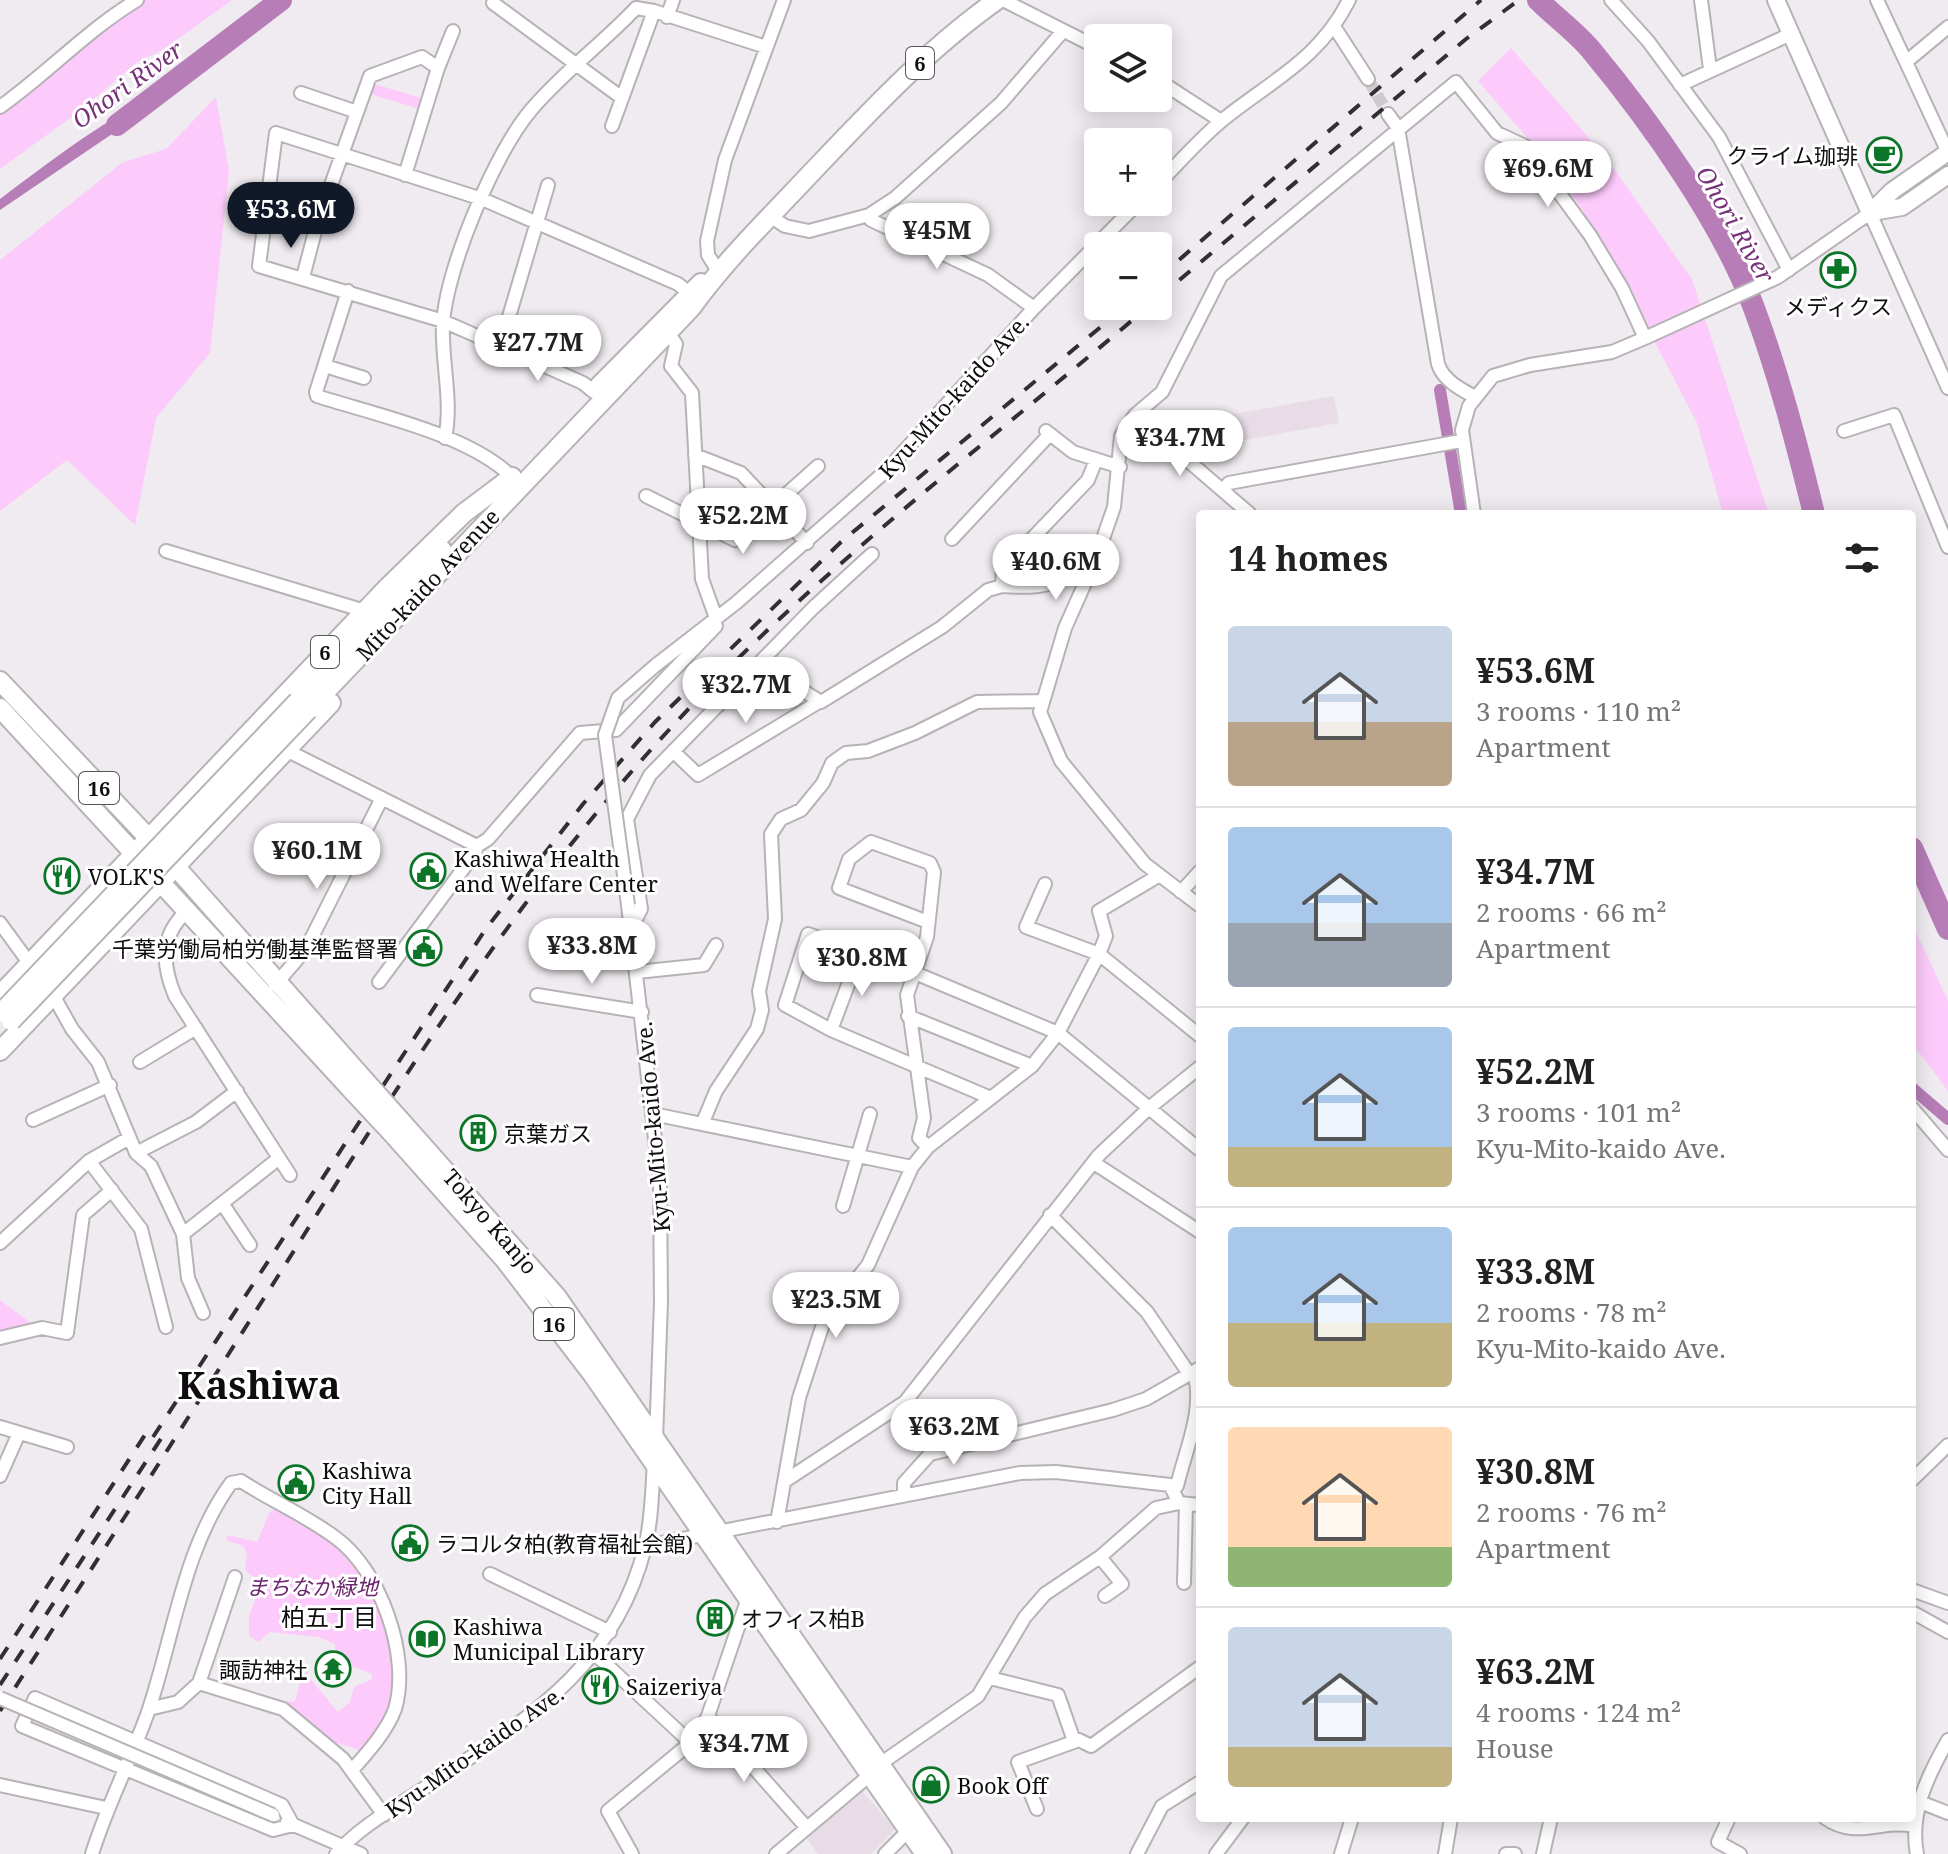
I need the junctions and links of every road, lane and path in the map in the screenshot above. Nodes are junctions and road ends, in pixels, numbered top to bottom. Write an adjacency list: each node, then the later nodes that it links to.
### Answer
1 (137, 0): 29 (street)
2 (673, 0): 12 (street)
3 (784, 0): 19 (street)
4 (1000, 0): 16 (street); 44 (highway, Mito-kaido Avenue / 6)
5 (1349, 0): 14 (street)
6 (1611, 0): 25 (street)
7 (1701, 0): 23 (street)
8 (1776, 0): 17 (main road)
9 (1877, 0): 20 (street)
10 (493, 3): 21 (street)
11 (654, 11): 12 (street); 21 (street); 28 (street)
12 (667, 17): 19 (street)
13 (1948, 27): 20 (street)
14 (1335, 28): 24 (street); 32 (street)
15 (453, 31): 22 (street)
16 (1063, 31): 18 (street); 43 (street)
17 (1791, 34): 23 (street); 42 (main road)
18 (1084, 41)
19 (766, 47): 47 (street)
20 (1906, 62): 35 (street)
21 (578, 64): 28 (street); 41 (street)
22 (438, 68): 30 (street); 38 (street)
23 (1710, 69): 25 (street)
24 (1368, 79)
25 (1680, 85): 48 (street)
26 (1172, 89): 32 (street)
27 (301, 93): 30 (street)
28 (622, 98): 33 (street)
29 (0, 107)
30 (357, 112): 36 (street)
31 (1388, 114): 34 (street)
32 (1221, 121): 37 (street)
33 (612, 126)
34 (1398, 128): 55 (street); 61 (street); 62 (street)
35 (1946, 149): 42 (main road)
36 (342, 155): 38 (street); 49 (street); 49 (street)
37 (1172, 170)
38 (405, 175): 41 (street)
39 (1948, 175): 42 (main road)
40 (548, 185): 46 (street)
41 (482, 199): 46 (street); 53 (street)
42 (1870, 213): 48 (street); 59 (street)
43 (869, 215): 44 (street); 52 (street)
44 (770, 216): 47 (highway, Mito-kaido Avenue / 6)
45 (1125, 216): 52 (street, Kyu-Mito-kaido Ave.)
46 (538, 226): 51 (street); 56 (street)
47 (718, 271): 51 (highway, Mito-kaido Avenue / 6); 54 (highway, Mito-kaido Avenue / 6)
48 (1784, 274): 55 (street)
49 (303, 277): 50 (street)
50 (348, 291): 53 (street); 57 (street)
51 (688, 292): 60 (highway, Mito-kaido Avenue / 6)
52 (1034, 308): 79 (street, Kyu-Mito-kaido Ave.)
53 (443, 321): 56 (street); 64 (street)
54 (668, 333): 66 (street); 67 (highway, Mito-kaido Avenue / 6)
55 (1645, 338): 61 (street)
56 (500, 347): 60 (street)
57 (325, 366): 58 (street); 64 (street)
58 (364, 378)
59 (1948, 388)
60 (594, 392): 71 (highway, Mito-kaido Avenue / 6)
61 (1475, 397): 65 (street)
62 (1135, 415): 70 (street); 72 (street)
63 (1844, 431): 80 (street)
64 (445, 438): 71 (street)
65 (1461, 441): 72 (street); 76 (street)
66 (695, 455): 74 (street); 77 (street)
67 (550, 456): 92 (highway, Mito-kaido Avenue / 6); 94 (highway, 6)
68 (1096, 460): 70 (street); 78 (street); 84 (street)
69 (818, 466): 74 (street)
70 (1120, 467): 81 (street)
71 (512, 477): 86 (highway, 6); 92 (highway, Mito-kaido Avenue / 6)
72 (1223, 490): 75 (street)
73 (646, 496): 77 (street)
74 (773, 505): 77 (street); 79 (street)
75 (1246, 510)
76 (1473, 510)
77 (701, 523): 87 (street)
78 (952, 539)
79 (807, 543): 85 (street, Kyu-Mito-kaido Ave.)
80 (1948, 547)
81 (1100, 548): 84 (street); 90 (street)
82 (166, 551): 86 (street)
83 (872, 554): 88 (street)
84 (1002, 586): 91 (street)
85 (736, 603): 87 (street, Kyu-Mito-kaido Ave.); 98 (street)
86 (365, 611): 97 (highway, 6)
87 (716, 618): 110 (street, Kyu-Mito-kaido Ave., bridge)
88 (759, 663): 91 (street); 95 (street)
89 (0, 681): 97 (highway, Tokyo Kanjo / 16)
90 (1042, 701): 102 (street); 141 (street)
91 (817, 703): 95 (street)
92 (303, 706): 122 (highway, Mito-kaido Avenue / 6, bridge)
93 (0, 708): 99 (highway, Tokyo Kanjo / 16)
94 (286, 750): 96 (street); 100 (highway, 6)
95 (673, 751): 110 (street)
96 (382, 798): 98 (street); 118 (street)
97 (149, 839): 99 (highway); 100 (highway, Tokyo Kanjo / 16)
98 (477, 846): 117 (street)
99 (133, 855): 103 (highway, Tokyo Kanjo / 16); 114 (highway)
100 (175, 866): 103 (highway); 118 (highway, Tokyo Kanjo / 16)
101 (1196, 875): 105 (street)
102 (1158, 876): 105 (street); 113 (street)
103 (159, 883): 107 (highway, Tokyo Kanjo / 16); 119 (highway)
104 (1045, 884): 113 (street)
105 (1181, 892): 106 (street)
106 (1196, 903)
107 (186, 912): 118 (highway, Tokyo Kanjo / 16); 124 (street)
108 (928, 922): 108 (street); 116 (street)
109 (0, 923): 114 (street)
110 (632, 927): 115 (street, Kyu-Mito-kaido Ave.)
111 (716, 945): 115 (street)
112 (860, 953): 116 (street); 125 (street); 125 (street)
113 (1099, 954): 126 (street); 127 (street)
114 (30, 964): 122 (highway)
115 (637, 972): 121 (street, Kyu-Mito-kaido Ave.)
116 (915, 973): 123 (street); 126 (street)
117 (379, 982)
118 (272, 988): 142 (highway, Tokyo Kanjo / 16, bridge)
119 (53, 995): 128 (highway); 133 (street)
120 (537, 995): 121 (street)
121 (642, 1012): 138 (street, Kyu-Mito-kaido Ave.)
122 (3, 1015)
123 (908, 1016): 130 (street); 131 (street)
124 (196, 1028): 129 (street); 134 (street)
125 (831, 1030): 130 (street)
126 (1058, 1033): 131 (street); 136 (street)
127 (1196, 1033)
128 (0, 1051)
129 (140, 1062)
130 (915, 1064): 135 (street); 144 (street)
131 (1032, 1066): 135 (street)
132 (1196, 1070): 136 (street)
133 (110, 1085): 140 (street); 143 (street)
134 (237, 1091): 147 (street); 149 (street)
135 (991, 1098): 144 (street)
136 (1149, 1108): 145 (street); 151 (street)
137 (1916, 1113): 146 (street)
138 (653, 1114): 141 (street); 168 (street, Kyu-Mito-kaido Ave.)
139 (870, 1114): 148 (street)
140 (33, 1120)
141 (703, 1122): 148 (street)
142 (396, 1126): 168 (highway, Tokyo Kanjo / 16); 171 (highway, Tokyo Kanjo / 16)
143 (129, 1138): 147 (street); 150 (street)
144 (928, 1147): 152 (street)
145 (1196, 1147)
146 (1948, 1150)
147 (136, 1153): 159 (street)
148 (855, 1155): 152 (street); 156 (street)
149 (278, 1159): 153 (street); 155 (street)
150 (89, 1161): 154 (street); 160 (street)
151 (1094, 1163): 157 (street); 158 (street)
152 (912, 1167): 174 (street)
153 (290, 1175)
154 (112, 1190): 163 (street); 164 (street)
155 (222, 1203): 159 (street); 161 (street)
156 (843, 1206)
157 (1050, 1215): 165 (street); 174 (street)
158 (1196, 1229)
159 (183, 1234): 162 (street)
160 (0, 1243)
161 (250, 1245)
162 (203, 1313)
163 (166, 1327)
164 (0, 1338)
165 (1195, 1372): 175 (street); 176 (street)
166 (0, 1427): 167 (street)
167 (19, 1433): 170 (street); 172 (street)
168 (656, 1436): 171 (street, Kyu-Mito-kaido Ave.); 180 (highway, Tokyo Kanjo / 16)
169 (1948, 1445): 173 (street)
170 (67, 1447)
171 (654, 1463): 180 (highway, Tokyo Kanjo / 16); 181 (street, Kyu-Mito-kaido Ave.)
172 (0, 1476)
173 (1916, 1476)
174 (785, 1481): 179 (street)
175 (1170, 1485): 176 (street); 177 (street)
176 (904, 1495): 179 (street)
177 (1183, 1504): 178 (street); 182 (street); 185 (street)
178 (1196, 1505)
179 (777, 1522): 180 (street)
180 (713, 1534): 181 (street); 188 (highway, Tokyo Kanjo / 16); 207 (highway, Tokyo Kanjo / 16)
181 (646, 1546): 191 (street, Kyu-Mito-kaido Ave.)
182 (1100, 1557): 187 (street); 195 (street)
183 (490, 1574): 191 (street)
184 (235, 1577): 196 (street)
185 (1184, 1583)
186 (1916, 1591): 189 (street)
187 (1105, 1596)
188 (748, 1598): 199 (street); 207 (highway, Tokyo Kanjo / 16)
189 (1948, 1603)
190 (1916, 1614): 192 (street)
191 (610, 1632): 193 (street, Kyu-Mito-kaido Ave.)
192 (1948, 1632)
193 (595, 1654): 203 (street); 215 (street, Kyu-Mito-kaido Ave.)
194 (1196, 1670): 201 (street)
195 (990, 1678): 201 (street); 207 (street)
196 (199, 1683): 198 (street); 206 (street)
197 (0, 1698): 226 (street, bridge)
198 (149, 1709): 202 (street); 206 (street)
199 (708, 1716): 203 (street); 229 (street)
200 (1948, 1740): 204 (street)
201 (1074, 1741): 213 (street)
202 (137, 1743): 205 (street); 205 (street); 226 (street)
203 (691, 1743): 233 (street)
204 (1945, 1754): 208 (street)
205 (125, 1768): 212 (street); 226 (street)
206 (353, 1769): 215 (street)
207 (875, 1770): 227 (highway, Tokyo Kanjo / 16); 229 (street)
208 (1918, 1783): 211 (street)
209 (0, 1785): 212 (street)
210 (1196, 1785): 238 (street)
211 (1920, 1802): 214 (street); 216 (street)
212 (106, 1808): 231 (street)
213 (1037, 1809)
214 (1948, 1813)
215 (384, 1815): 230 (street, Kyu-Mito-kaido Ave.)
216 (1916, 1818)
217 (1240, 1822): 239 (street)
218 (1351, 1822): 240 (street)
219 (1450, 1822): 241 (street)
220 (1550, 1822): 244 (street)
221 (1727, 1822): 245 (street)
222 (1831, 1822): 223 (street)
223 (1888, 1822)
224 (1896, 1822): 228 (street)
225 (1915, 1822): 228 (street)
226 (293, 1825): 230 (street)
227 (914, 1825): 235 (street); 236 (highway, Tokyo Kanjo / 16); 237 (highway, Tokyo Kanjo / 16)
228 (1914, 1826): 246 (street)
229 (807, 1828): 234 (street)
230 (340, 1850): 232 (street)
231 (92, 1854)
232 (361, 1854)
233 (632, 1854)
234 (776, 1854)
235 (885, 1854)
236 (925, 1854)
237 (942, 1854)
238 (1137, 1854)
239 (1216, 1854)
240 (1341, 1854)
241 (1445, 1854)
242 (1506, 1854): 243 (street)
243 (1515, 1854)
244 (1543, 1854)
245 (1740, 1854)
246 (1917, 1854)

